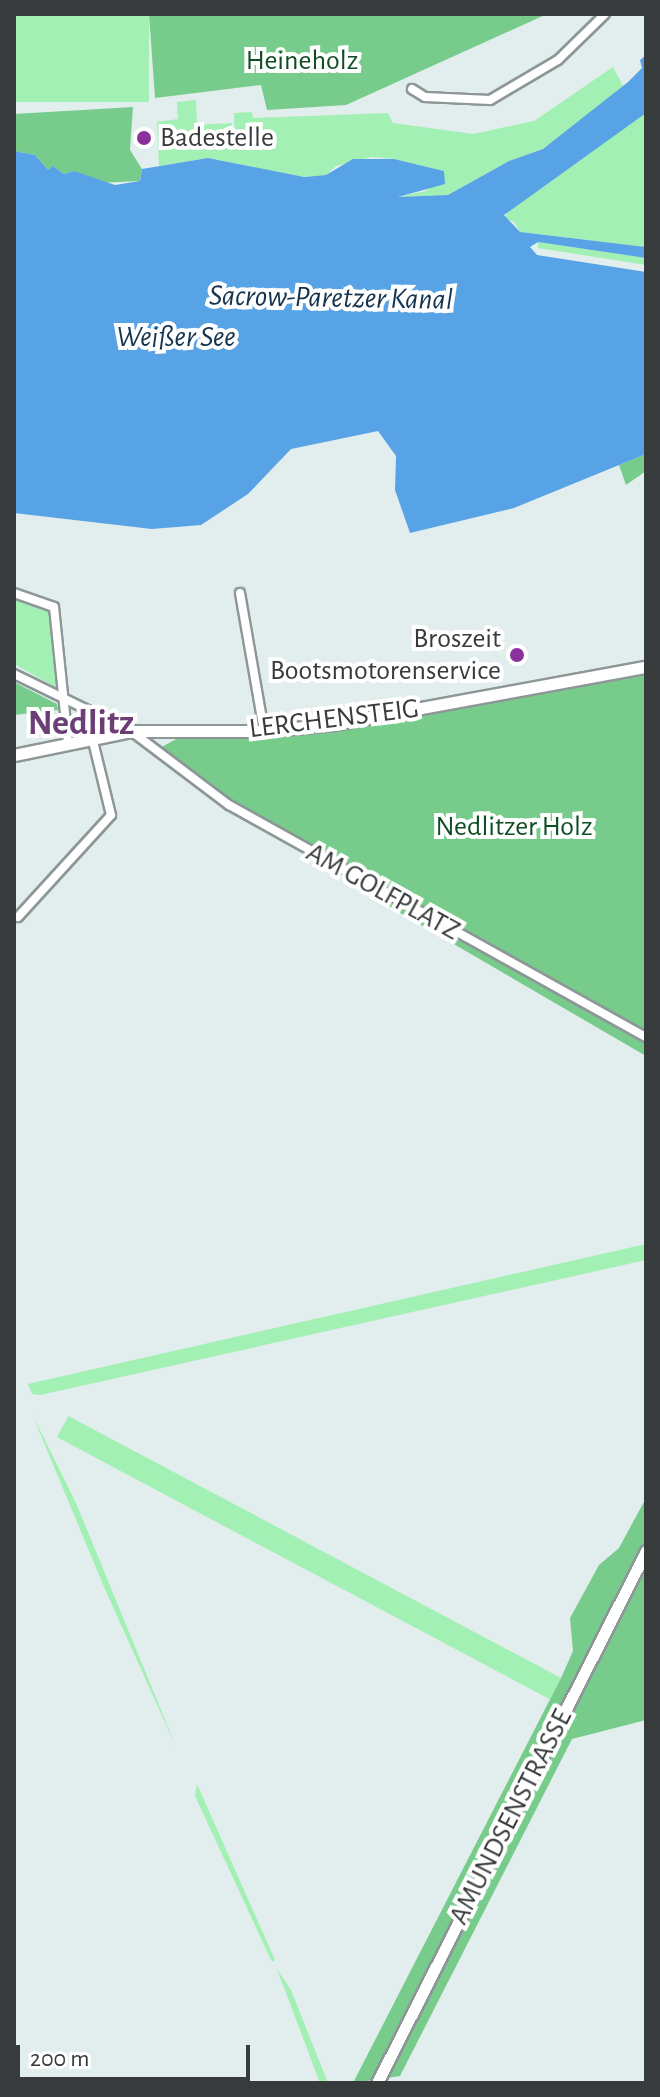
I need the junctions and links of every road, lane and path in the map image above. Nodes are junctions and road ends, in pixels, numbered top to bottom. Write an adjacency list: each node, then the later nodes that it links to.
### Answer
1 (605, 14): 2 (street)
2 (412, 89)
3 (14, 593): 7 (street)
4 (240, 593): 9 (street)
5 (646, 667): 9 (street, LERCHENSTEIG)
6 (14, 674): 7 (street, AM GOLFPLATZ)
7 (61, 697): 8 (street, AM GOLFPLATZ); 11 (street)
8 (131, 731): 9 (street, LERCHENSTEIG); 10 (street, LERCHENSTEIG); 14 (street, AM GOLFPLATZ)
9 (264, 731)
10 (92, 737): 11 (street, LERCHENSTEIG); 13 (street)
11 (68, 742): 12 (street, LERCHENSTEIG)
12 (14, 755)
13 (18, 917)
14 (646, 1037)
15 (646, 1551): 16 (street, AMUNDSENSTRASSE)
16 (377, 2083)

